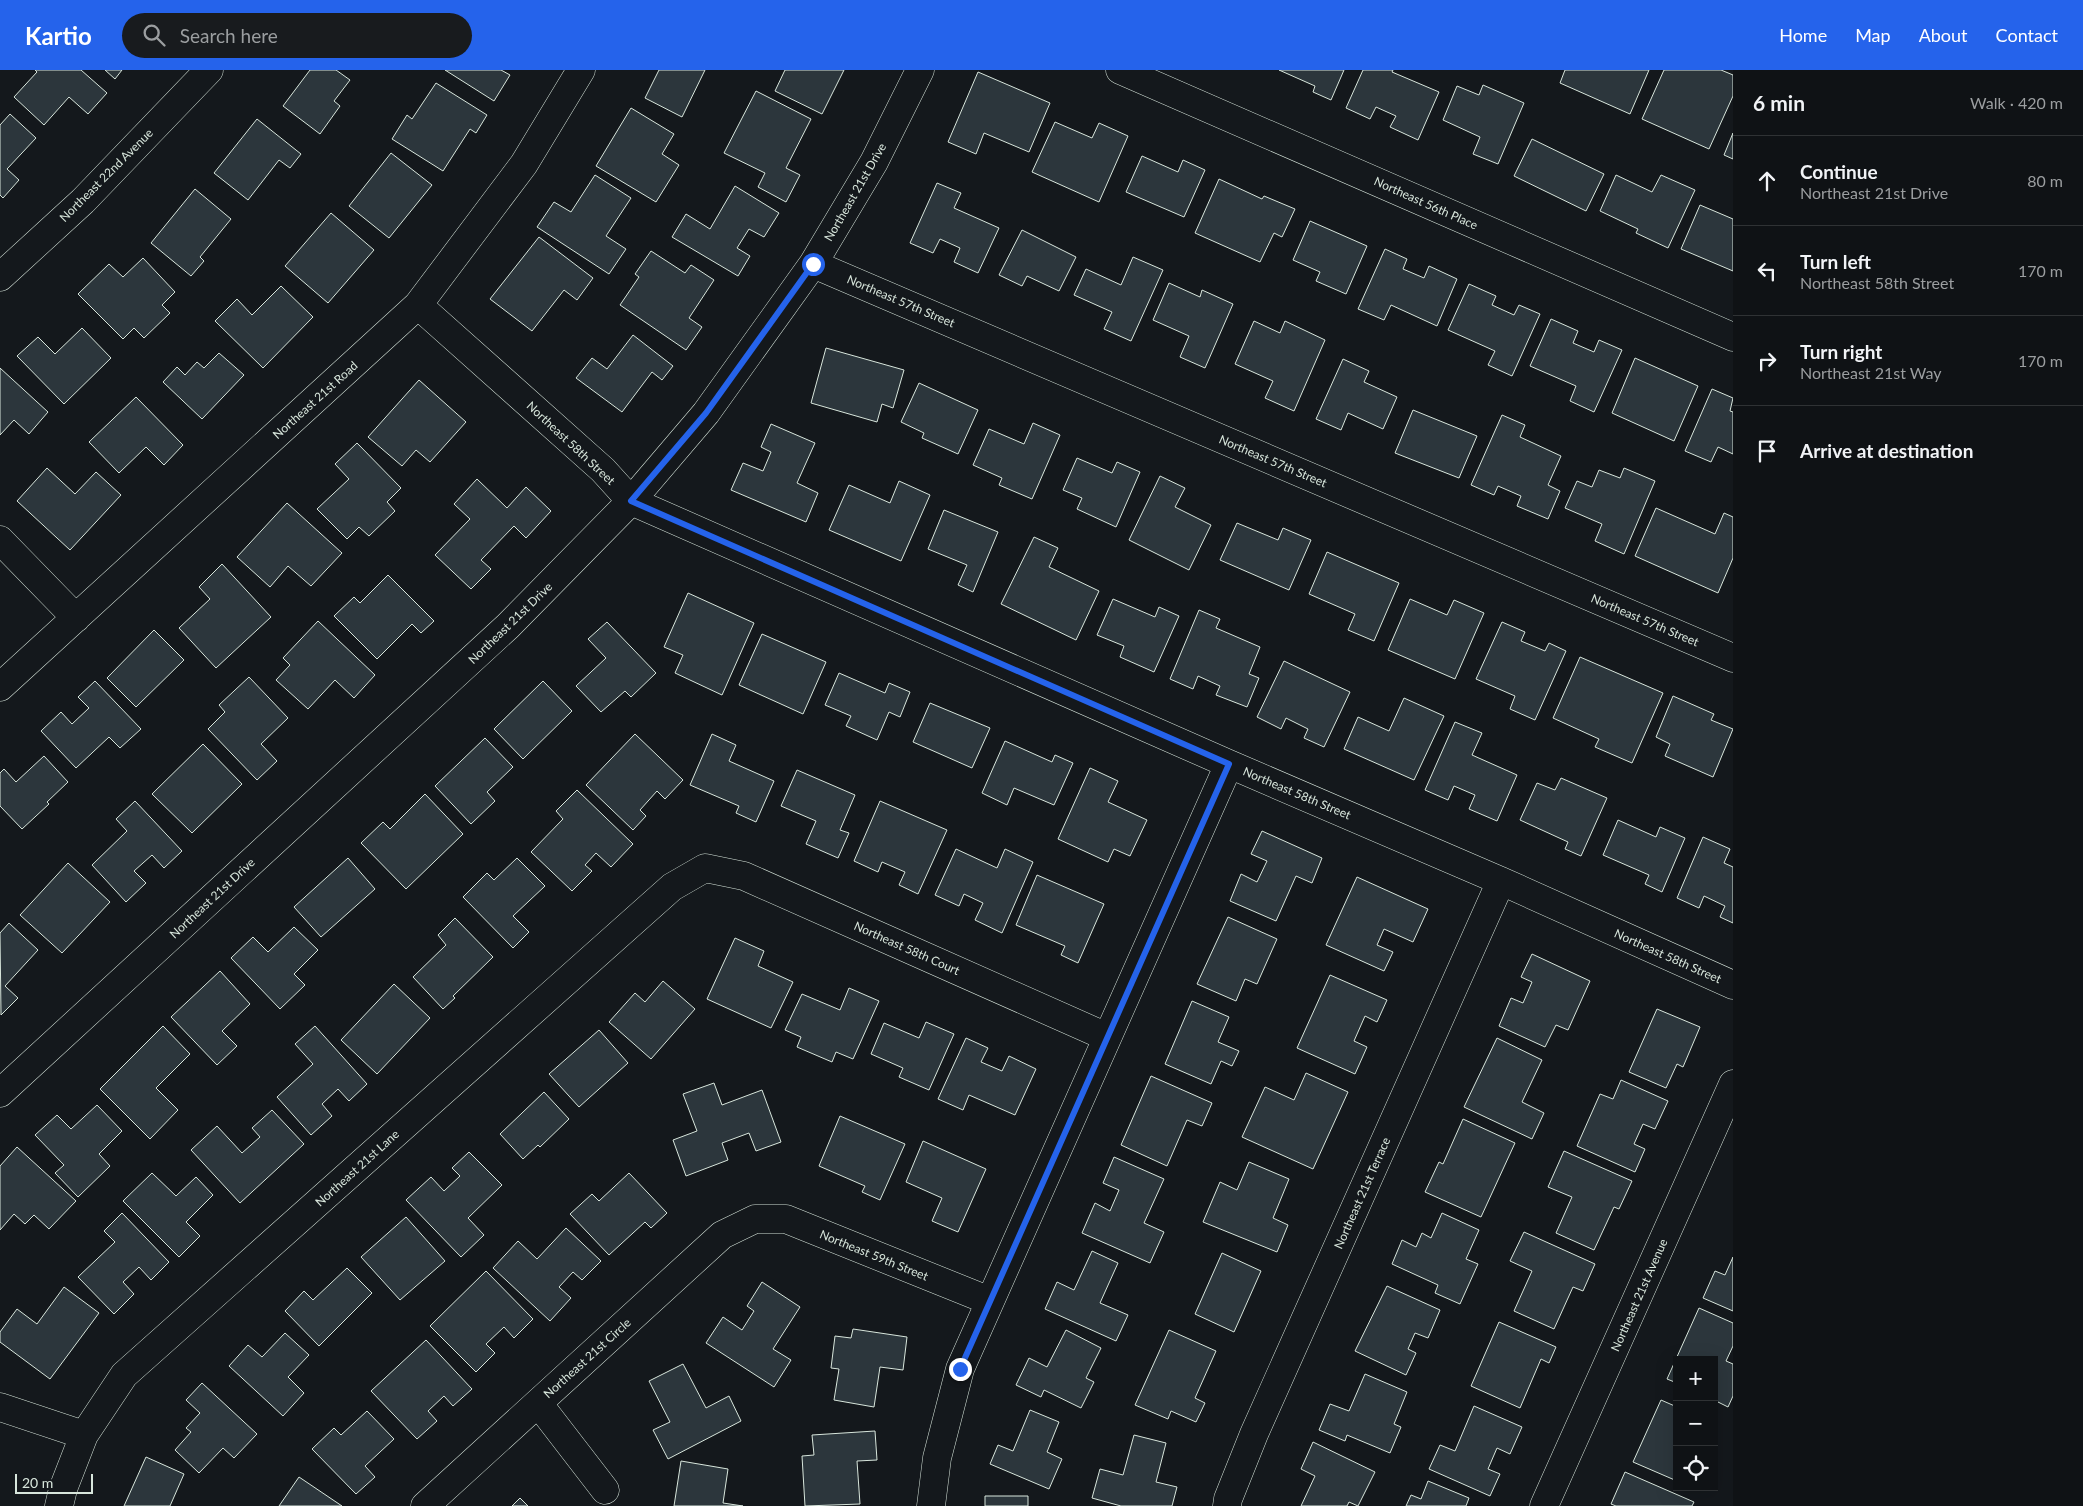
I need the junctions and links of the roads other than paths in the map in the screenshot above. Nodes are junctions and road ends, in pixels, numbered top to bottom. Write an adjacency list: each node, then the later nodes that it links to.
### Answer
1 (209, 70): 6 (street, Northeast 22nd Avenue)
2 (581, 70): 7 (street, Northeast 21st Road)
3 (920, 70): 5 (street, Northeast 21st Drive)
4 (1120, 70): 8 (street, Northeast 56th Place)
5 (813, 264): 9 (street, Northeast 21st Drive); 12 (street, Northeast 57th Street)
6 (0, 277)
7 (418, 305): 9 (street, Northeast 58th Street); 11 (street, Northeast 21st Road)
8 (1733, 337)
9 (631, 501): 14 (street, Northeast 58th Street); 20 (street, Northeast 21st Drive)
10 (0, 540): 11 (street)
11 (76, 618): 13 (street, Northeast 21st Road)
12 (1733, 658)
13 (0, 687)
14 (1229, 764): 16 (street, Northeast 58th Street); 18 (street)
15 (705, 868): 18 (street, Northeast 58th Court); 25 (street, Northeast 21st Lane)
16 (1501, 881): 17 (street, Northeast 58th Street); 30 (street, Northeast 21st Terrace)
17 (1733, 985)
18 (1107, 1037): 22 (street)
19 (1733, 1084): 31 (street, Northeast 21st Avenue)
20 (0, 1093)
21 (755, 1219): 22 (street, Northeast 59th Street); 23 (street, Northeast 21st Circle)
22 (990, 1302): 29 (street)
23 (538, 1403): 26 (street); 28 (street, Northeast 21st Circle)
24 (0, 1407): 25 (street)
25 (84, 1435): 27 (street, Northeast 21st Lane)
26 (605, 1490)
27 (59, 1506)
28 (425, 1506)
29 (931, 1506)
30 (1227, 1506)
31 (1544, 1506)

